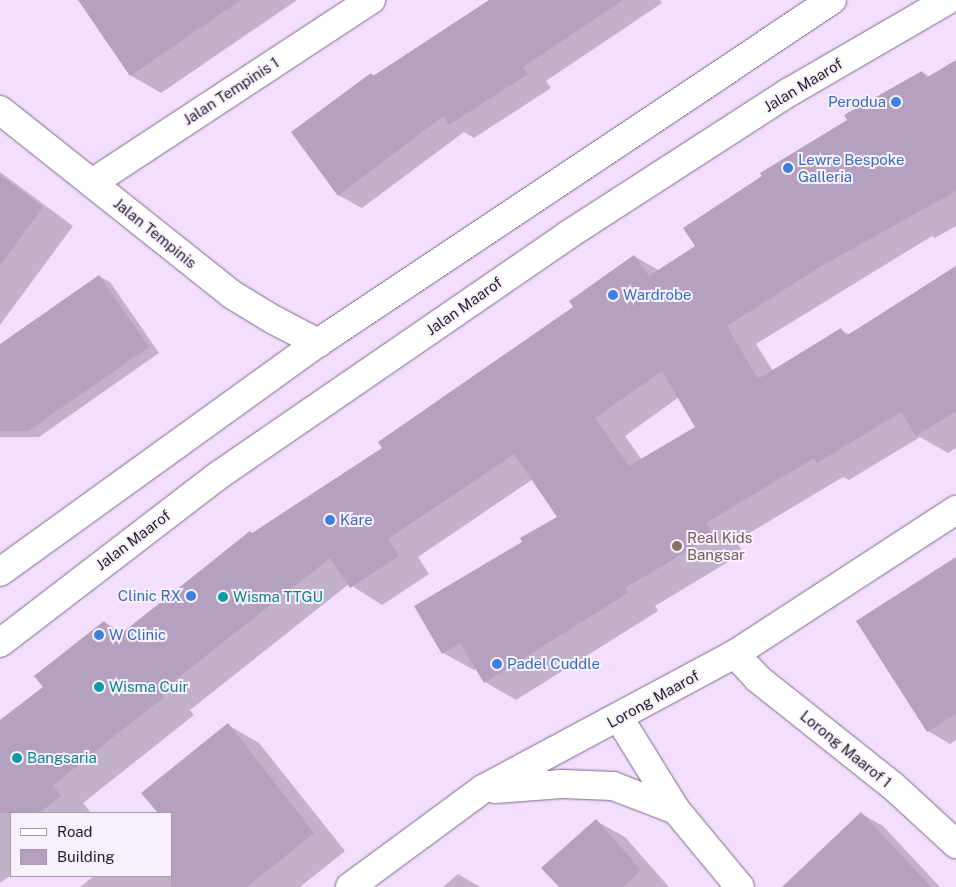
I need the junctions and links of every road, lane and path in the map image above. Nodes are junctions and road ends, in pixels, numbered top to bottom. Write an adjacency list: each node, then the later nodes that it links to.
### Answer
1 (371, 0): 5 (street, Jalan Tempinis 1)
2 (832, 0): 6 (street)
3 (948, 0): 9 (street, Jalan Maarof)
4 (0, 110): 5 (street, Jalan Tempinis)
5 (92, 183): 6 (street, Jalan Tempinis)
6 (318, 342): 8 (street)
7 (956, 510): 10 (street, Lorong Maarof)
8 (0, 572)
9 (0, 643)
10 (735, 654): 11 (street, Lorong Maarof); 14 (street, Lorong Maarof 1)
11 (619, 718): 12 (street, Lorong Maarof); 13 (street)
12 (483, 790): 13 (street); 15 (street, Lorong Maarof)
13 (676, 810): 16 (street)
14 (956, 844)
15 (350, 887)
16 (740, 887)

